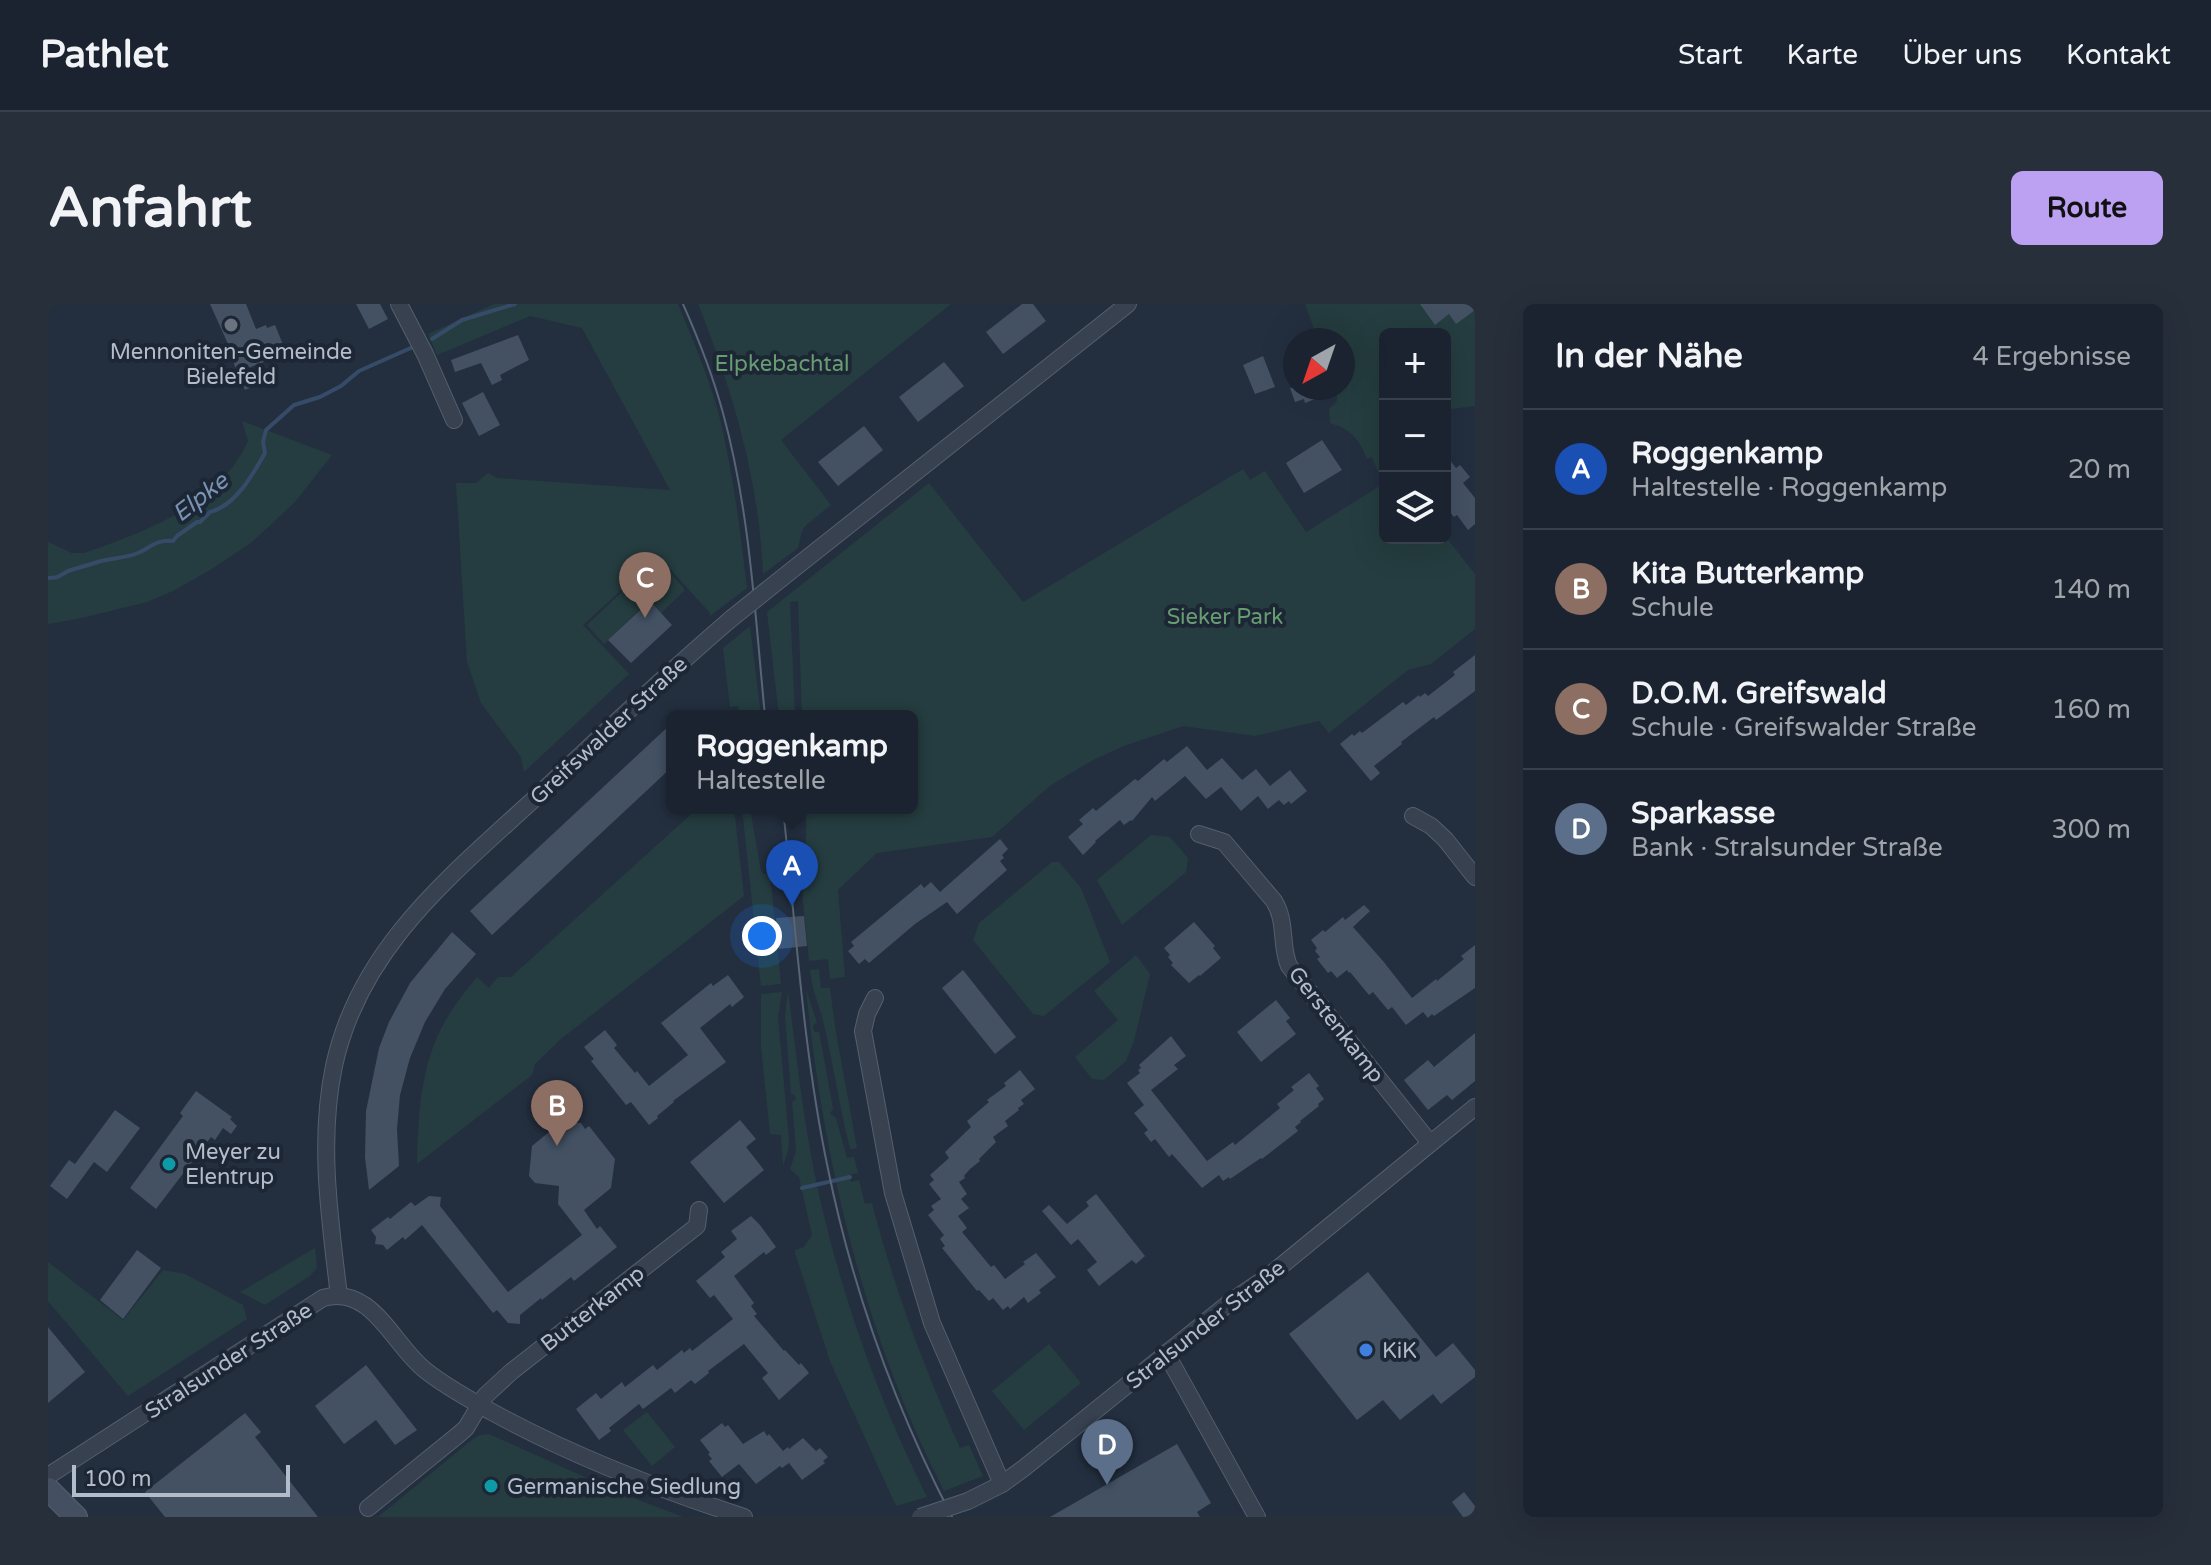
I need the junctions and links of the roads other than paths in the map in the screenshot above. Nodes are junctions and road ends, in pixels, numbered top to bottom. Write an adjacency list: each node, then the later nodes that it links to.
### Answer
1 (399, 304): 3 (street)
2 (1128, 304): 11 (street, Greifswalder Straße, bridge)
3 (454, 420)
4 (1413, 816): 6 (street)
5 (1199, 834): 9 (street, Gerstenkamp)
6 (1475, 877)
7 (875, 998): 15 (street)
8 (1475, 1107): 9 (street, Stralsunder Straße)
9 (1430, 1143): 12 (street, Stralsunder Straße)
10 (699, 1210): 13 (street, Butterkamp)
11 (339, 1296): 13 (street, Stralsunder Straße); 14 (street, Stralsunder Straße)
12 (1166, 1353): 15 (street, Stralsunder Straße); 21 (street)
13 (480, 1405): 17 (street); 19 (street, Stralsunder Straße)
14 (48, 1476)
15 (1002, 1484): 20 (street, Stralsunder Straße, bridge)
16 (48, 1489): 18 (street)
17 (368, 1508)
18 (76, 1517)
19 (744, 1517)
20 (920, 1517)
21 (1257, 1517)

